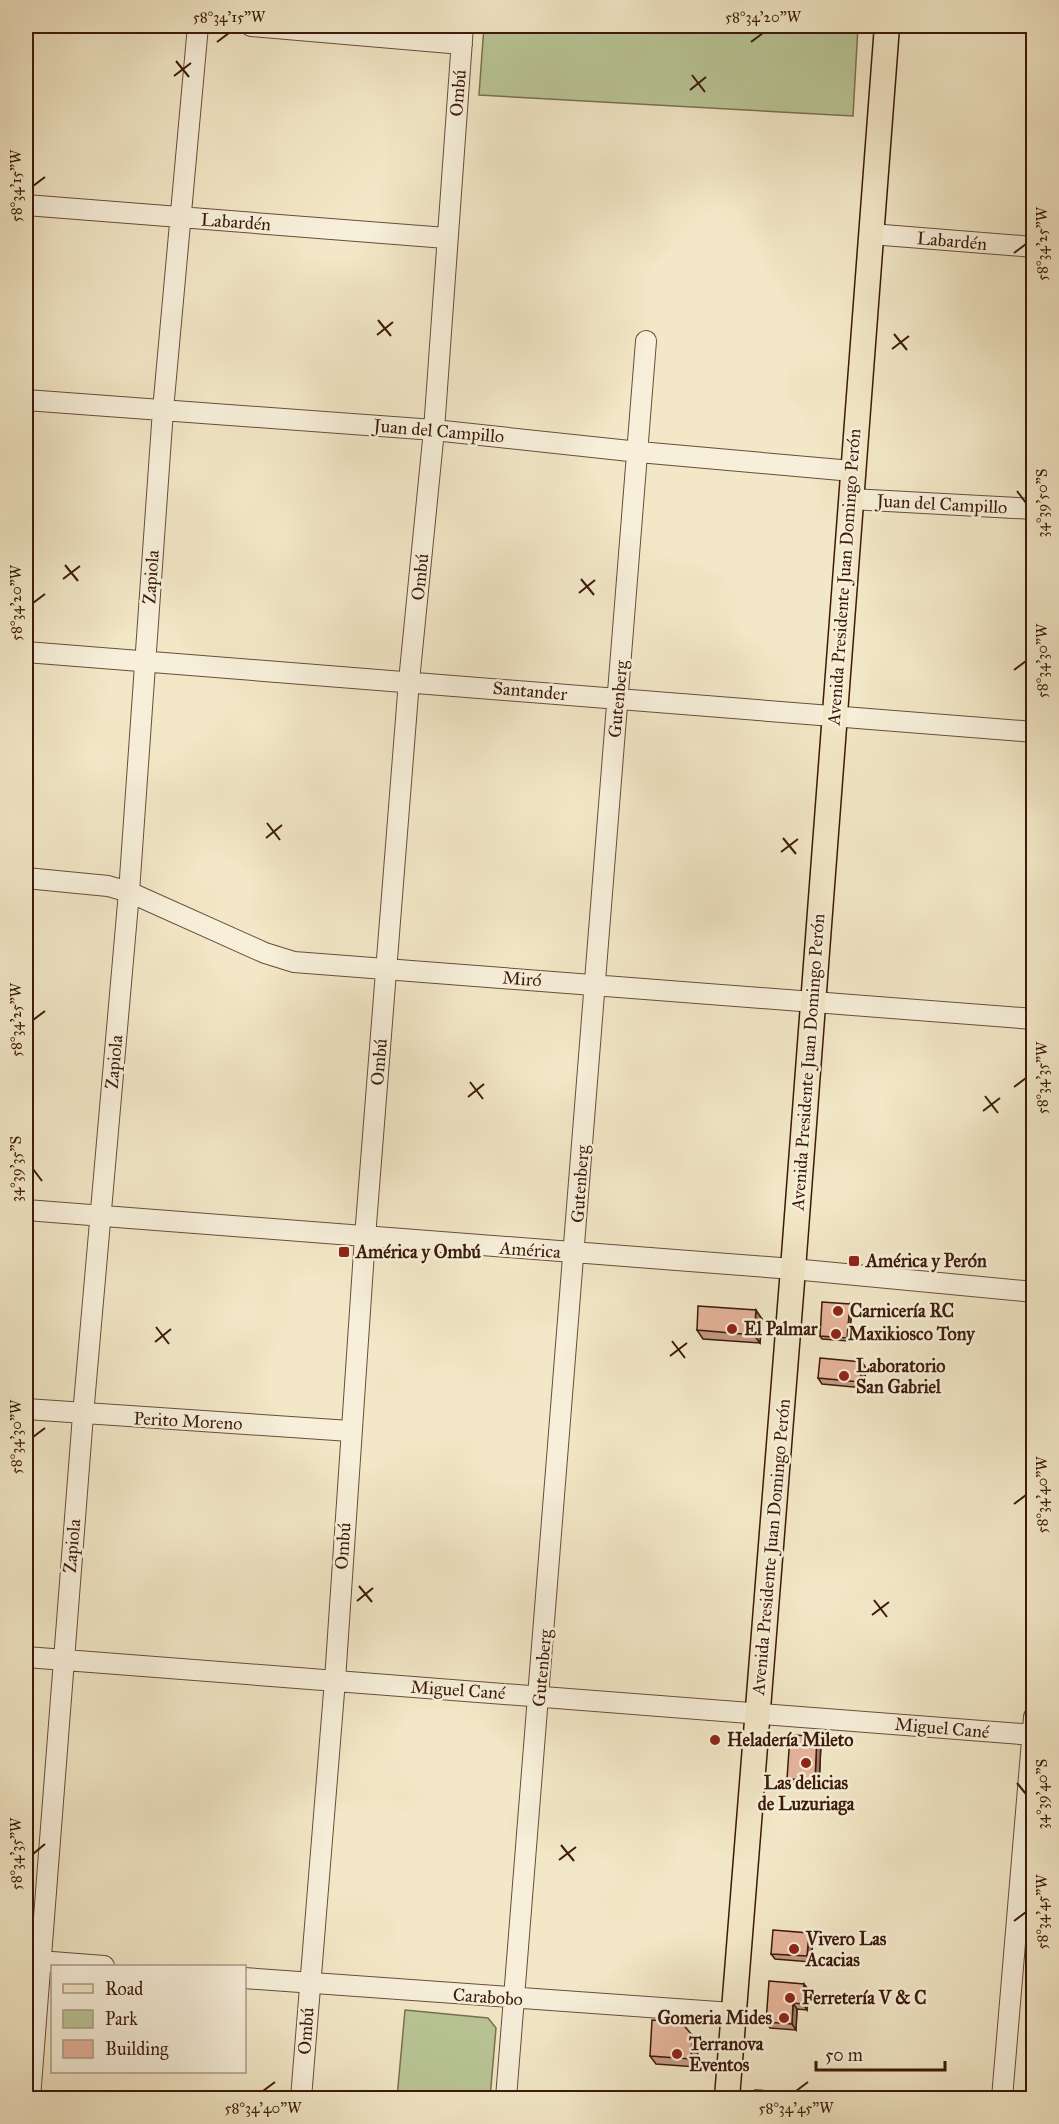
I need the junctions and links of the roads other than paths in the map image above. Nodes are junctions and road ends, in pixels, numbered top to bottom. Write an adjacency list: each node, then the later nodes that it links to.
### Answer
1 (198, 26): 6 (street, Zapiola)
2 (251, 26): 4 (street)
3 (887, 26): 7 (main road, Avenida Presidente Juan Domingo Perón)
4 (462, 35): 8 (street, Ombú)
5 (26, 205): 6 (street, Labardén)
6 (179, 217): 8 (street, Labardén); 12 (street, Zapiola)
7 (871, 234): 9 (street, Labardén); 15 (main road, Avenida Presidente Juan Domingo Perón)
8 (446, 238): 13 (street, Ombú)
9 (1034, 247)
10 (646, 341): 14 (street, Gutenberg)
11 (26, 400): 12 (street, Juan del Campillo)
12 (163, 410): 13 (street, Juan del Campillo); 19 (street, Zapiola)
13 (434, 430): 14 (street, Juan del Campillo); 20 (street, Ombú)
14 (639, 452): 15 (street, Juan del Campillo); 21 (street, Gutenberg)
15 (852, 471): 16 (main road, Avenida Presidente Juan Domingo Perón)
16 (851, 499): 17 (street, Juan del Campillo); 22 (main road, Avenida Presidente Juan Domingo Perón)
17 (1034, 509)
18 (26, 652): 19 (street, Santander)
19 (145, 660): 20 (street, Santander); 25 (street, Zapiola)
20 (409, 681): 21 (street, Santander); 26 (street, Ombú)
21 (617, 699): 22 (street, Santander); 27 (street, Gutenberg)
22 (834, 716): 23 (street, Santander); 28 (main road, Avenida Presidente Juan Domingo Perón)
23 (1034, 732)
24 (26, 878): 25 (street, Miró)
25 (129, 892): 26 (street, Miró); 31 (street, Zapiola)
26 (387, 969): 27 (street, Miró); 32 (street, Ombú)
27 (596, 984): 28 (street, Miró); 33 (street, Gutenberg)
28 (812, 1002): 29 (street, Miró); 34 (main road, Avenida Presidente Juan Domingo Perón)
29 (1034, 1019)
30 (26, 1210): 31 (street, América)
31 (101, 1216): 32 (street, América); 37 (street, Zapiola)
32 (365, 1237): 33 (street, América); 38 (street, Ombú)
33 (574, 1254): 34 (street, América); 42 (street, Gutenberg)
34 (794, 1269): 35 (street, América); 43 (main road, Avenida Presidente Juan Domingo Perón)
35 (1034, 1292)
36 (26, 1409): 37 (street, Perito Moreno)
37 (83, 1415): 38 (street, Perito Moreno); 40 (street, Zapiola)
38 (350, 1431): 41 (street, Ombú)
39 (26, 1657): 40 (street, Miguel Cané)
40 (63, 1660): 41 (street, Miguel Cané); 45 (street, Zapiola)
41 (335, 1680): 42 (street, Miguel Cané); 48 (street, Ombú)
42 (540, 1696): 43 (street, Miguel Cané); 49 (street, Gutenberg)
43 (757, 1713): 44 (street, Miguel Cané); 50 (main road, Avenida Presidente Juan Domingo Perón)
44 (1033, 1729): 55 (street)
45 (33, 1960): 46 (street); 51 (street, Zapiola)
46 (92, 1965)
47 (246, 1978): 48 (street, Carabobo)
48 (310, 1984): 49 (street, Carabobo); 52 (street, Ombú)
49 (514, 1998): 50 (street, Carabobo); 53 (street, Gutenberg)
50 (732, 2013): 54 (main road, Avenida Presidente Juan Domingo Perón)
51 (30, 2098)
52 (302, 2098)
53 (506, 2098)
54 (727, 2098)
55 (1002, 2098)

